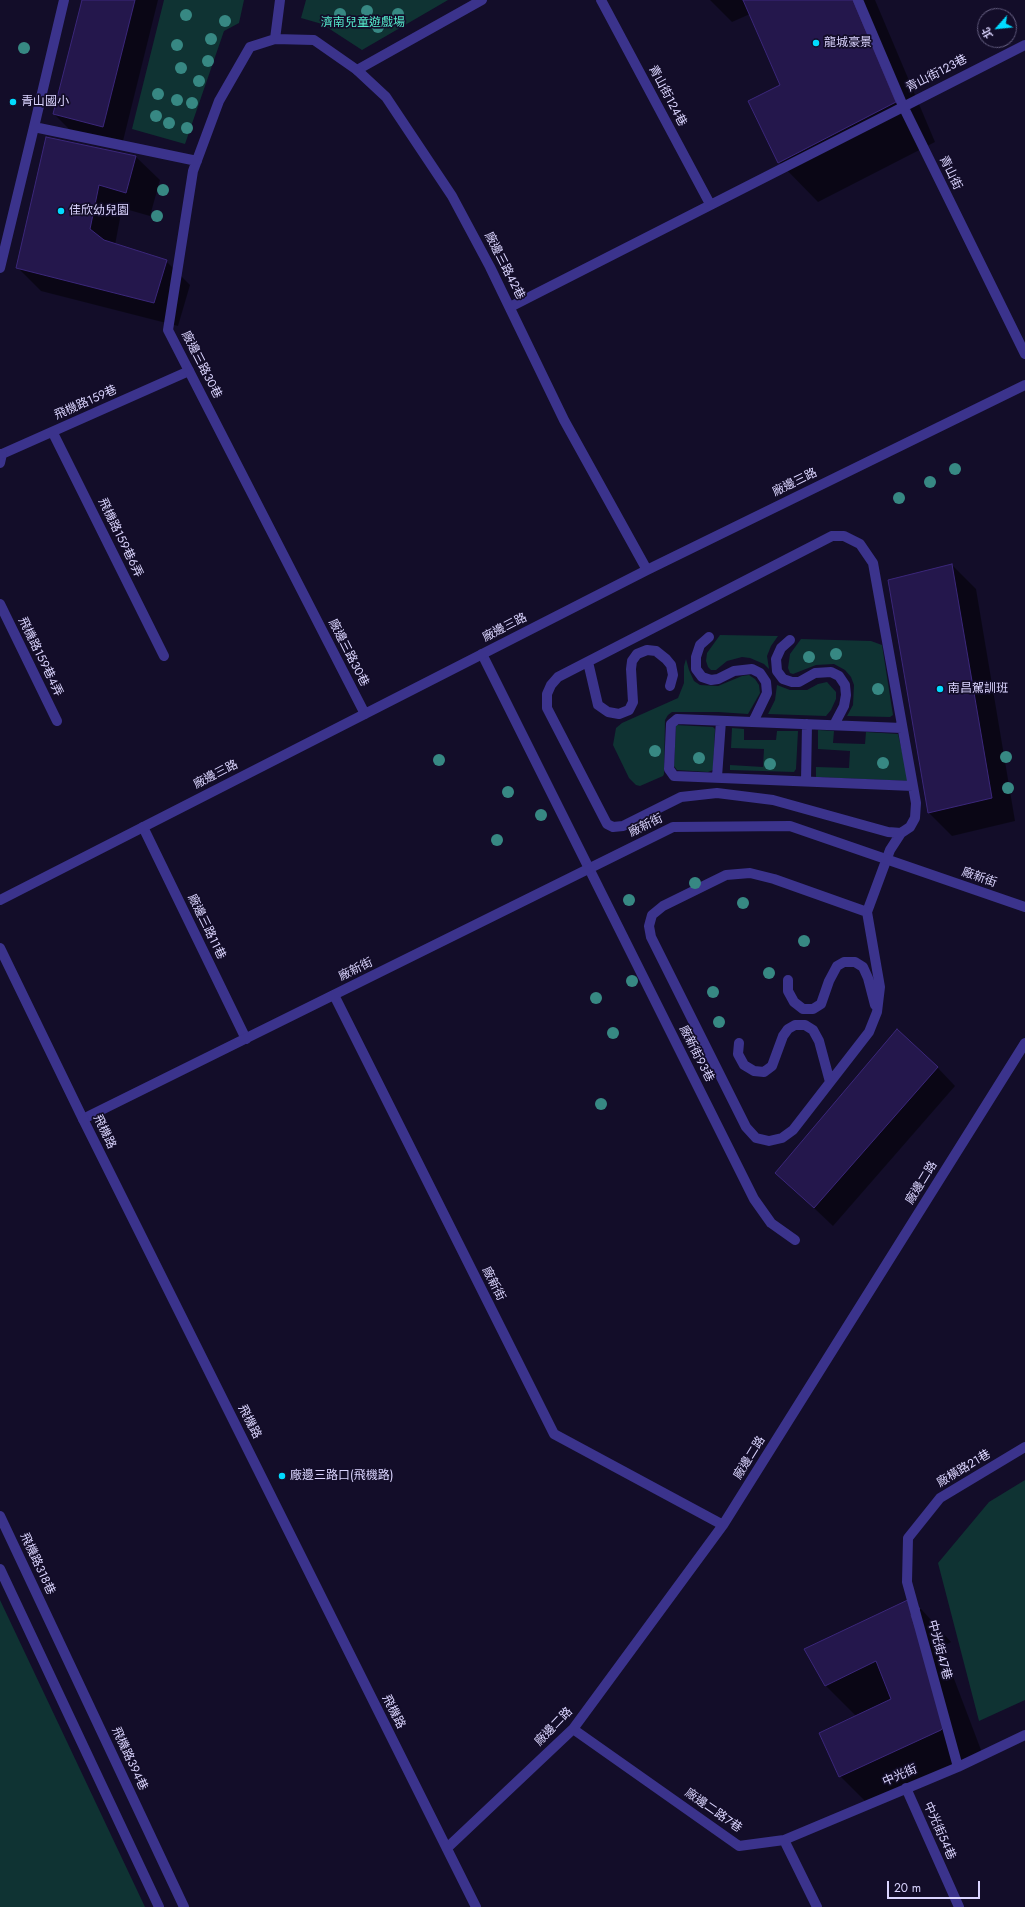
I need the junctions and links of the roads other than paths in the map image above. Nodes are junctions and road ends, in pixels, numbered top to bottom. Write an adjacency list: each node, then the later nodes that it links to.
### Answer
1 (64, 0): 10 (street)
2 (280, 0): 6 (street)
3 (482, 0): 8 (street)
4 (601, 0): 12 (street, 青山街124巷)
5 (858, 0): 9 (street, 青山街)
6 (275, 39): 8 (street, 廠邊三路42巷); 11 (street, 廠邊三路30巷)
7 (1025, 44): 9 (street, 青山街123巷)
8 (357, 70): 14 (street, 廠邊三路42巷)
9 (903, 106): 12 (street); 15 (street, 青山街)
10 (34, 127): 11 (street); 13 (street)
11 (197, 161): 16 (street, 廠邊三路30巷)
12 (710, 204): 14 (street)
13 (0, 268)
14 (510, 307): 20 (street, 廠邊三路42巷)
15 (1025, 354)
16 (189, 371): 18 (street, 飛機路159巷); 28 (street, 廠邊三路30巷)
17 (1025, 385): 20 (street, 廠邊三路)
18 (53, 433): 19 (street, 飛機路159巷); 25 (street, 飛機路159巷6弄)
19 (1, 457)
20 (647, 570): 24 (street, 廠邊三路)
21 (0, 604): 29 (street, 飛機路159巷4弄)
22 (709, 637): 31 (street)
23 (790, 640): 33 (street)
24 (482, 654): 28 (street, 廠邊三路); 41 (street, 廠新街93巷)
25 (164, 656)
26 (588, 662): 27 (street); 34 (street); 39 (street)
27 (670, 686)
28 (365, 714): 38 (street, 廠邊三路)
29 (57, 721)
30 (721, 721): 31 (street); 35 (street); 35 (street)
31 (753, 722): 32 (street)
32 (807, 724): 33 (street); 36 (street)
33 (834, 725): 34 (street)
34 (902, 728): 37 (street)
35 (718, 777): 36 (street)
36 (806, 781): 37 (street)
37 (913, 786): 39 (street)
38 (143, 827): 42 (street, 廠邊三路); 49 (street, 廠邊三路11巷)
39 (901, 833): 40 (street)
40 (886, 859): 41 (street, 廠新街); 43 (street, 廠新街); 44 (street)
41 (589, 869): 47 (street, 廠新街); 54 (street, 廠新街93巷)
42 (0, 900)
43 (1025, 907)
44 (867, 912): 48 (street); 52 (street)
45 (0, 948): 53 (street, 飛機路)
46 (788, 980): 48 (street)
47 (334, 995): 49 (street); 57 (street, 廠新街)
48 (877, 1012): 52 (street)
49 (246, 1039): 53 (street)
50 (739, 1043): 52 (street)
51 (1025, 1043): 57 (street, 廠邊二路)
52 (830, 1082)
53 (83, 1120): 66 (street, 飛機路)
54 (795, 1240)
55 (1025, 1447): 58 (street, 廠橫路21巷)
56 (0, 1516): 60 (street, 飛機路318巷)
57 (723, 1525): 61 (street, 廠邊二路)
58 (908, 1538): 63 (street, 中光街47巷)
59 (0, 1569): 67 (street)
60 (50, 1622): 68 (street, 飛機路394巷)
61 (573, 1729): 65 (street, 廠邊二路7巷); 66 (street, 廠邊二路)
62 (1025, 1735): 63 (street, 中光街)
63 (958, 1766): 64 (street, 中光街)
64 (906, 1788): 65 (street, 中光街); 71 (street, 中光街54巷)
65 (784, 1840): 70 (street)
66 (446, 1848): 69 (street, 飛機路)
67 (159, 1907)
68 (184, 1907)
69 (476, 1907)
70 (817, 1907)
71 (959, 1907)

